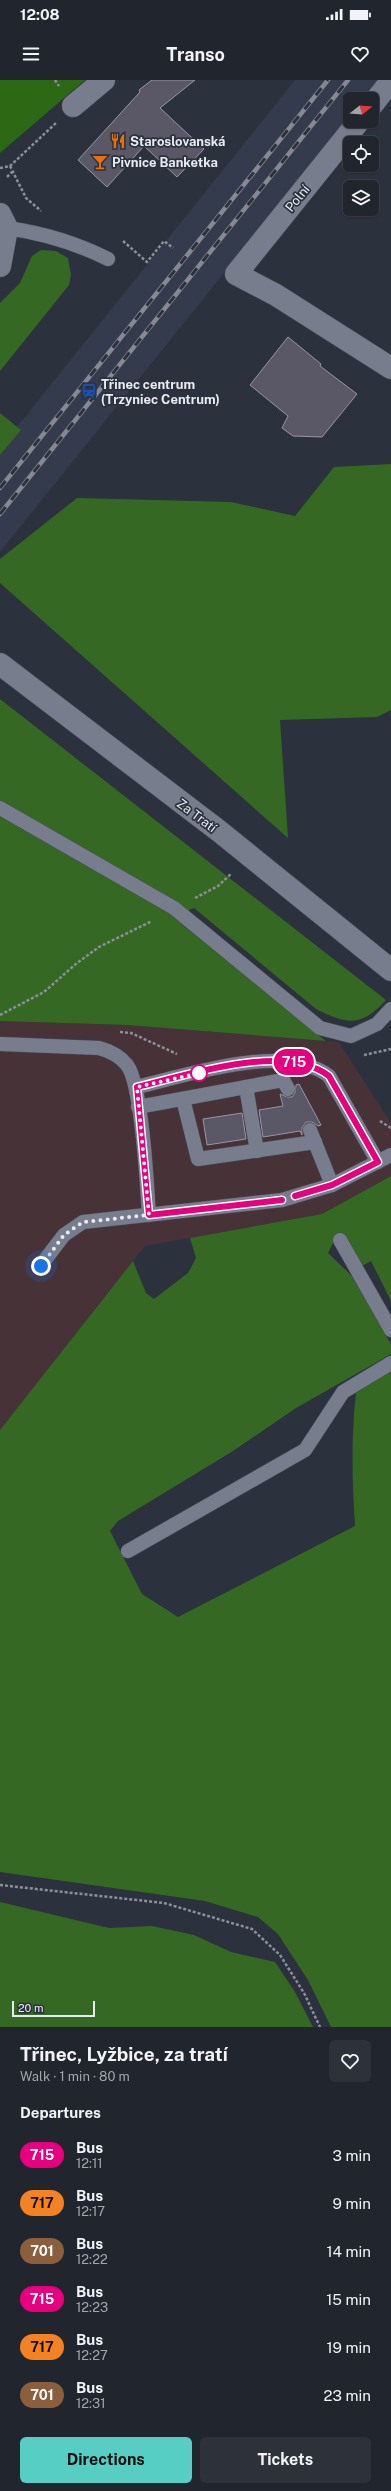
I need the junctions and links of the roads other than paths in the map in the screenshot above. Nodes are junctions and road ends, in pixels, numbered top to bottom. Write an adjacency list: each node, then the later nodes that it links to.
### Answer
1 (104, 80): 4 (street)
2 (391, 81): 3 (street)
3 (379, 96)
4 (74, 106)
5 (353, 128): 9 (street, Polní)
6 (4, 221): 7 (lane); 8 (street)
7 (108, 259)
8 (0, 266)
9 (391, 368)
10 (0, 664): 12 (street, Za Tratí)
11 (0, 808): 13 (lane)
12 (391, 970)
13 (391, 1009)
14 (0, 1044): 15 (lane)
15 (137, 1087): 19 (lane); 22 (lane)
16 (246, 1087): 17 (lane); 18 (lane); 20 (lane)
17 (288, 1089)
18 (183, 1099): 19 (lane); 20 (lane)
19 (138, 1107): 24 (lane)
20 (257, 1151): 23 (lane)
21 (391, 1155): 22 (lane)
22 (378, 1162): 23 (lane)
23 (332, 1185): 24 (lane)
24 (149, 1215): 26 (lane)
25 (340, 1240): 27 (lane)
26 (41, 1266)
27 (391, 1330)
28 (391, 1363): 29 (lane)
29 (128, 1551)

